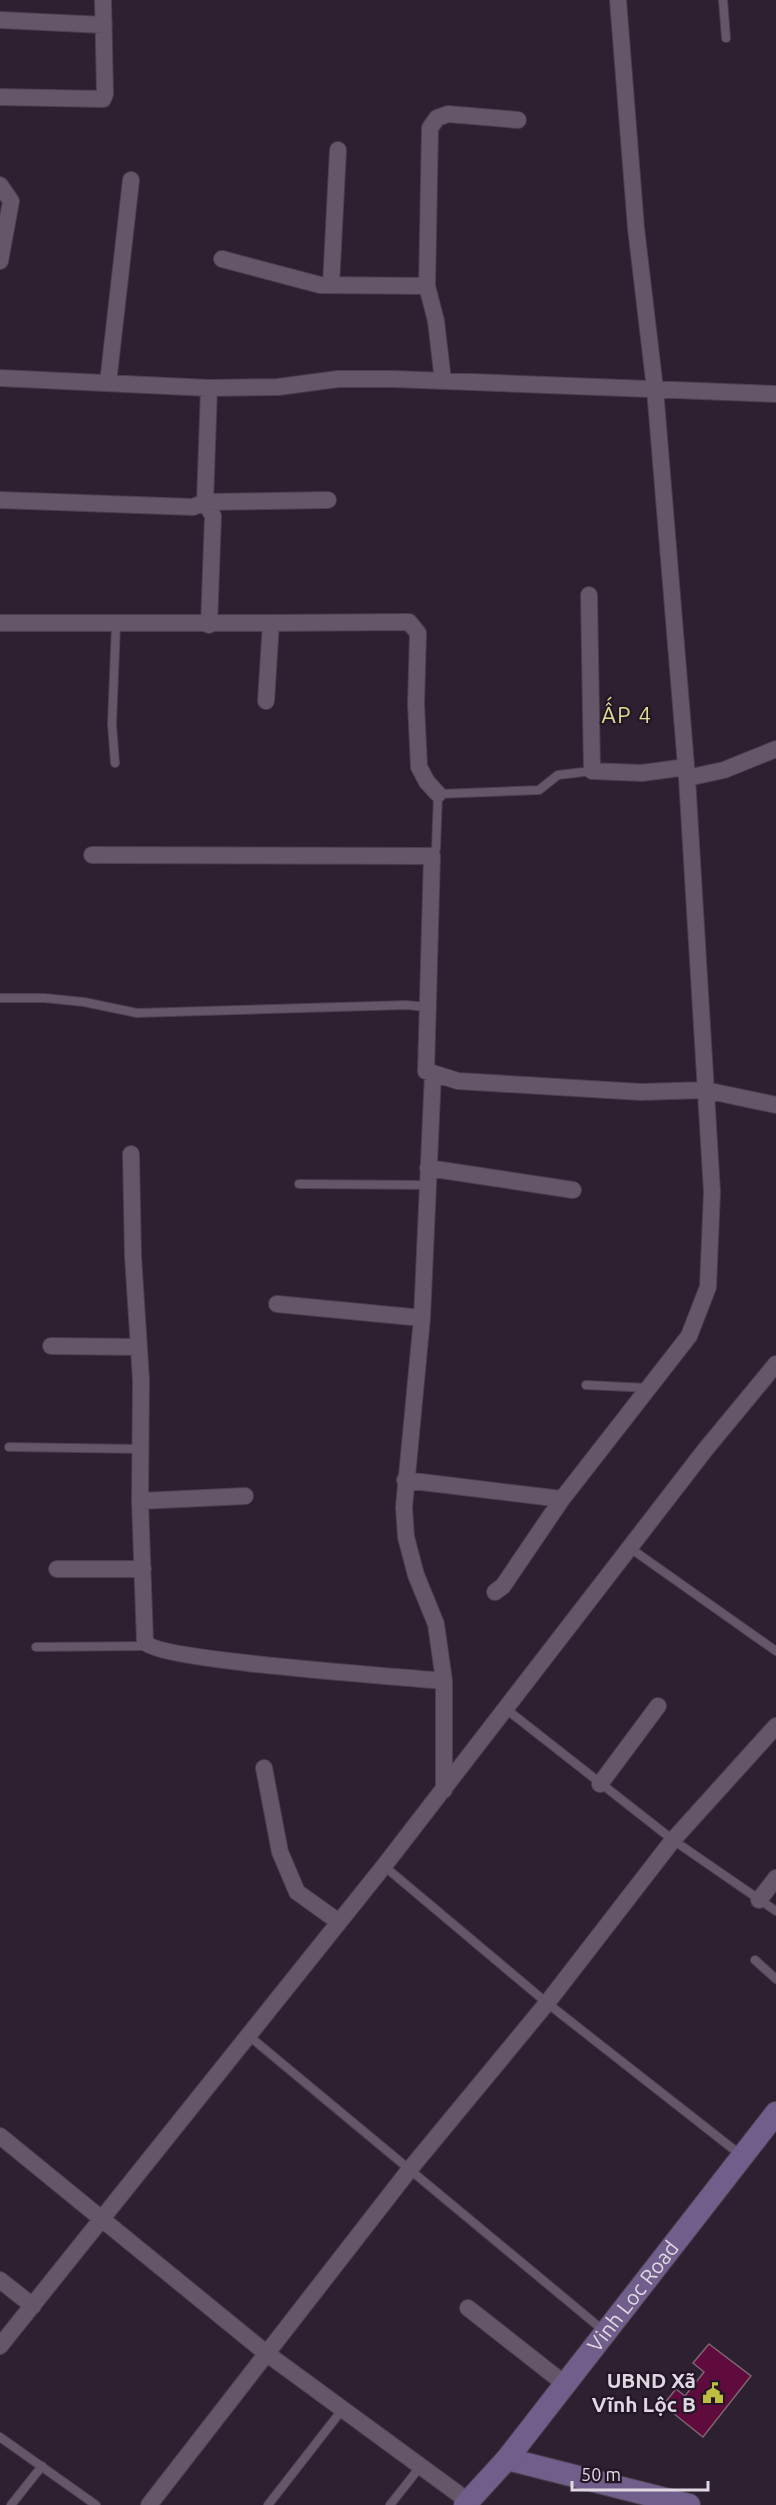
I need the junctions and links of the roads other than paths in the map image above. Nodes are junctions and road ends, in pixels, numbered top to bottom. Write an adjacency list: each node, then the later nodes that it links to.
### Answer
1 (104, 0): 5 (street)
2 (618, 0): 20 (street)
3 (723, 0): 6 (lane)
4 (0, 20): 5 (street)
5 (104, 25): 7 (street)
6 (726, 38)
7 (0, 97)
8 (518, 120): 15 (street)
9 (338, 150): 14 (street)
10 (131, 180): 18 (street)
11 (0, 185): 13 (street)
12 (222, 259): 14 (street)
13 (0, 261)
14 (330, 285): 15 (street)
15 (427, 286): 17 (street)
16 (0, 378): 18 (street)
17 (443, 381): 19 (street); 20 (street)
18 (108, 383): 19 (street)
19 (209, 388): 24 (street)
20 (655, 389): 21 (street); 34 (street)
21 (776, 394)
22 (0, 500): 24 (street)
23 (328, 501): 24 (street)
24 (205, 502): 29 (street)
25 (589, 595): 33 (street)
26 (0, 623): 28 (street)
27 (271, 623): 29 (street); 30 (street); 35 (street)
28 (116, 625): 29 (street); 32 (lane)
29 (209, 625)
30 (266, 701)
31 (776, 749): 34 (street)
32 (115, 763)
33 (592, 771): 34 (street); 35 (lane)
34 (687, 772): 41 (street)
35 (438, 794): 37 (lane)
36 (92, 855): 37 (street)
37 (432, 856): 39 (street)
38 (0, 998): 39 (lane)
39 (428, 1007): 40 (street)
40 (433, 1073): 41 (street); 44 (street)
41 (705, 1090): 42 (street); 53 (street)
42 (776, 1106)
43 (130, 1154): 50 (street)
44 (427, 1176): 45 (lane); 46 (street); 48 (street)
45 (299, 1184)
46 (573, 1190)
47 (277, 1305): 48 (street)
48 (422, 1318): 56 (street)
49 (51, 1346): 50 (street)
50 (139, 1347): 55 (street)
51 (776, 1364): 60 (street)
52 (586, 1385): 53 (lane)
53 (649, 1388): 58 (street)
54 (9, 1447): 55 (lane)
55 (140, 1449): 59 (street)
56 (405, 1480): 58 (street); 67 (street)
57 (245, 1496): 59 (street)
58 (562, 1499): 63 (street)
59 (140, 1501): 62 (street)
60 (630, 1548): 66 (lane); 69 (street)
61 (57, 1569): 62 (street)
62 (143, 1569): 64 (street)
63 (495, 1592)
64 (147, 1646): 65 (lane); 67 (street)
65 (36, 1647)
66 (776, 1651)
67 (444, 1681): 73 (street)
68 (658, 1706): 72 (street)
69 (506, 1709): 72 (lane); 73 (street)
70 (776, 1726): 74 (street)
71 (264, 1768): 79 (street)
72 (600, 1784): 74 (lane)
73 (444, 1790): 75 (street)
74 (673, 1840): 77 (lane); 82 (street)
75 (384, 1866): 79 (street); 82 (lane)
76 (776, 1878): 77 (street)
77 (759, 1900): 78 (lane)
78 (776, 1911)
79 (339, 1922): 83 (street)
80 (755, 1960): 81 (lane)
81 (776, 1979)
82 (547, 2003): 86 (lane); 87 (street)
83 (249, 2036): 87 (lane); 88 (street)
84 (776, 2114): 86 (main road, Vinh Loc Road)
85 (0, 2136): 88 (street)
86 (742, 2156): 92 (main road, Vinh Loc Road)
87 (410, 2169): 92 (lane); 94 (street)
88 (104, 2220): 90 (street); 94 (street)
89 (0, 2280): 90 (street)
90 (33, 2306): 93 (street)
91 (468, 2308): 95 (street)
92 (606, 2332): 95 (main road, Vinh Loc Road)
93 (0, 2346)
94 (266, 2353): 96 (street); 104 (street)
95 (566, 2385): 98 (main road, Vinh Loc Road)
96 (342, 2409): 100 (street); 105 (lane)
97 (0, 2437): 99 (lane)
98 (507, 2460): 101 (main road, Vinh Loc Road); 107 (main road)
99 (42, 2466): 102 (lane); 103 (lane)
100 (420, 2467): 101 (street); 106 (lane)
101 (467, 2503)
102 (11, 2505)
103 (96, 2505)
104 (149, 2505)
105 (267, 2505)
106 (390, 2505)
107 (689, 2505)

